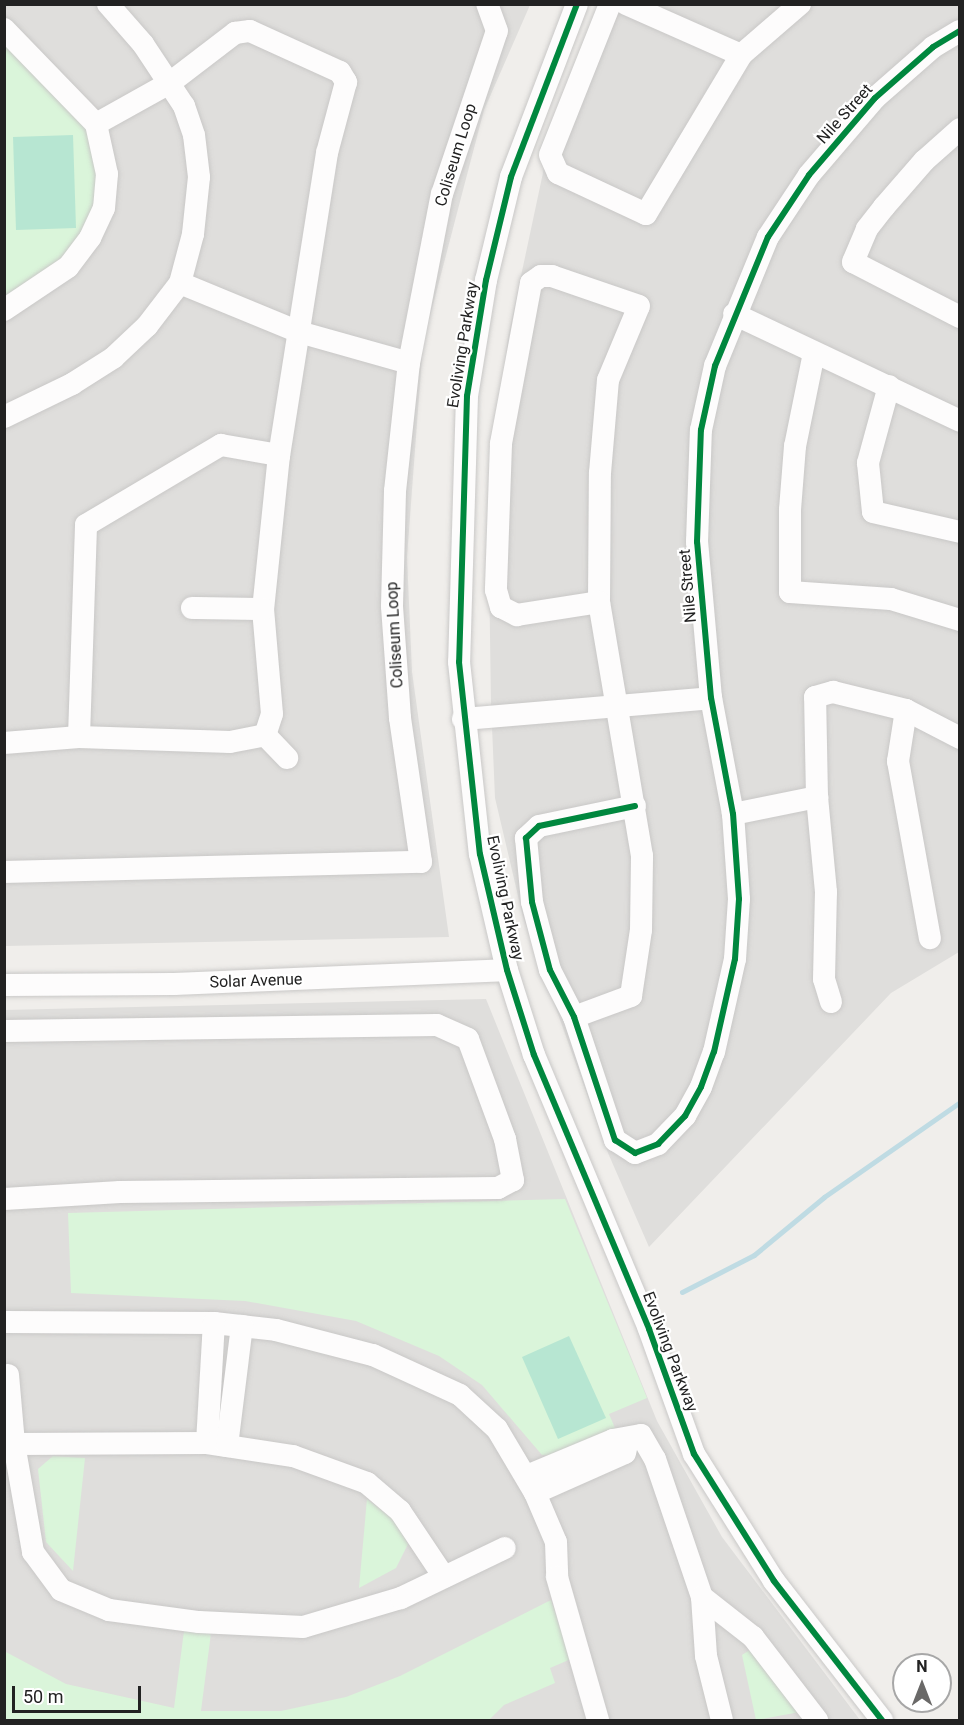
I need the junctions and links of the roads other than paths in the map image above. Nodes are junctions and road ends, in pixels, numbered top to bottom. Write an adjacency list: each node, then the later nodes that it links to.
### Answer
1 (108, 4): 10 (street)
2 (487, 4): 19 (street, Coliseum Loop)
3 (577, 4): 32 (street, Evoliving Parkway)
4 (610, 4): 9 (street)
5 (626, 4): 9 (street)
6 (800, 4): 9 (street)
7 (4, 29): 11 (street)
8 (960, 31): 15 (street, Nile Street)
9 (741, 55)
10 (171, 82): 11 (street); 13 (street); 17 (street)
11 (96, 124): 14 (street)
12 (960, 129): 16 (street)
13 (180, 283): 17 (street); 21 (street)
14 (4, 310)
15 (734, 314): 18 (street); 29 (street, Nile Street)
16 (960, 316)
17 (299, 332): 19 (street); 23 (street)
18 (814, 353): 20 (street); 28 (street)
19 (408, 363): 41 (street, Coliseum Loop)
20 (889, 386): 22 (street); 24 (street)
21 (4, 417)
22 (960, 421)
23 (279, 455): 27 (street); 34 (street)
24 (960, 532)
25 (599, 603): 25 (street); 30 (street)
26 (192, 608): 27 (street)
27 (263, 609): 33 (street)
28 (960, 620)
29 (711, 698): 30 (street); 40 (street, Nile Street)
30 (618, 706): 32 (street); 39 (street)
31 (906, 710): 35 (street); 38 (street); 42 (street)
32 (463, 719): 43 (street, Evoliving Parkway)
33 (265, 735): 34 (street); 37 (street)
34 (79, 737): 36 (street)
35 (960, 738)
36 (4, 743)
37 (287, 758)
38 (817, 797): 40 (street); 45 (street)
39 (635, 806): 46 (street); 46 (street)
40 (733, 814): 46 (street, Nile Street)
41 (4, 872)
42 (930, 938)
43 (507, 970): 44 (street, Solar Avenue); 62 (street, Evoliving Parkway)
44 (4, 985)
45 (831, 1002)
46 (574, 1017)
47 (4, 1031): 48 (street)
48 (4, 1199)
49 (4, 1322): 50 (street)
50 (214, 1323): 51 (street); 54 (street)
51 (242, 1326): 54 (street); 55 (street)
52 (8, 1375): 53 (street)
53 (14, 1444): 54 (street); 57 (street)
54 (217, 1445): 57 (street)
55 (531, 1484): 58 (street); 59 (street)
56 (505, 1548): 57 (street)
57 (444, 1577)
58 (702, 1597): 60 (street); 61 (street)
59 (598, 1720)
60 (722, 1720)
61 (817, 1720)
62 (882, 1720)

